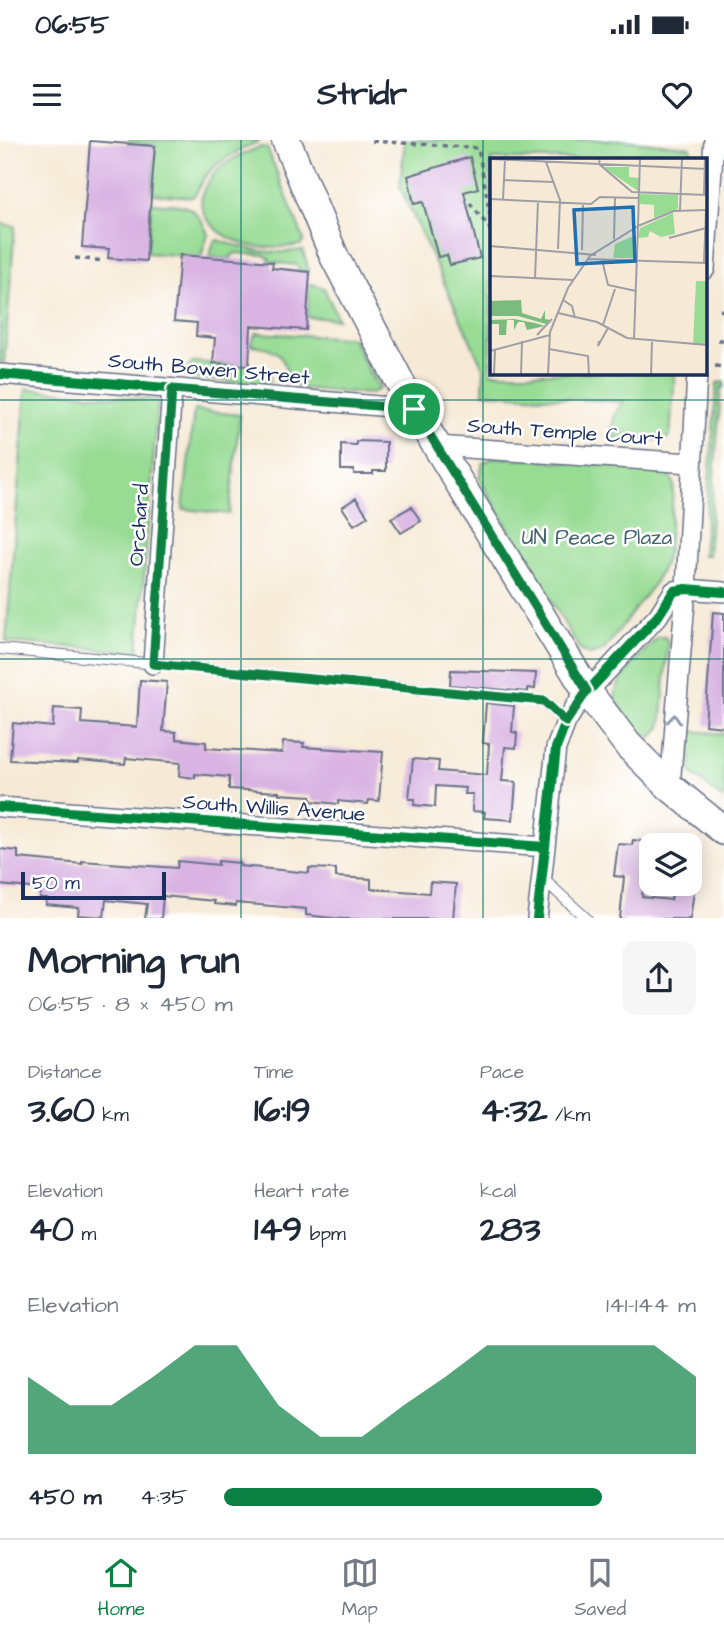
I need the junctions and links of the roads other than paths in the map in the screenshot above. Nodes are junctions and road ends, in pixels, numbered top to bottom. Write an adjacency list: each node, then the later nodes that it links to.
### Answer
1 (286, 140): 7 (main road)
2 (714, 140): 3 (street)
3 (706, 255)
4 (0, 374): 6 (street, South Bowen Street)
5 (705, 374): 9 (street)
6 (172, 389): 7 (street, South Bowen Street); 13 (street, Orchard)
7 (414, 409): 8 (main road)
8 (436, 446): 9 (street, South Temple Court); 14 (main road)
9 (691, 463): 10 (street)
10 (686, 589): 11 (street); 14 (street); 16 (street, one-way to 10)
11 (724, 592)
12 (0, 649): 13 (lane)
13 (153, 664): 15 (lane)
14 (587, 691): 15 (street); 16 (main road)
15 (566, 722): 19 (street)
16 (670, 787): 18 (main road)
17 (0, 807): 19 (street, South Willis Avenue)
18 (724, 831)
19 (545, 847): 20 (street)
20 (542, 877): 21 (street); 22 (lane)
21 (537, 918)
22 (586, 918)

